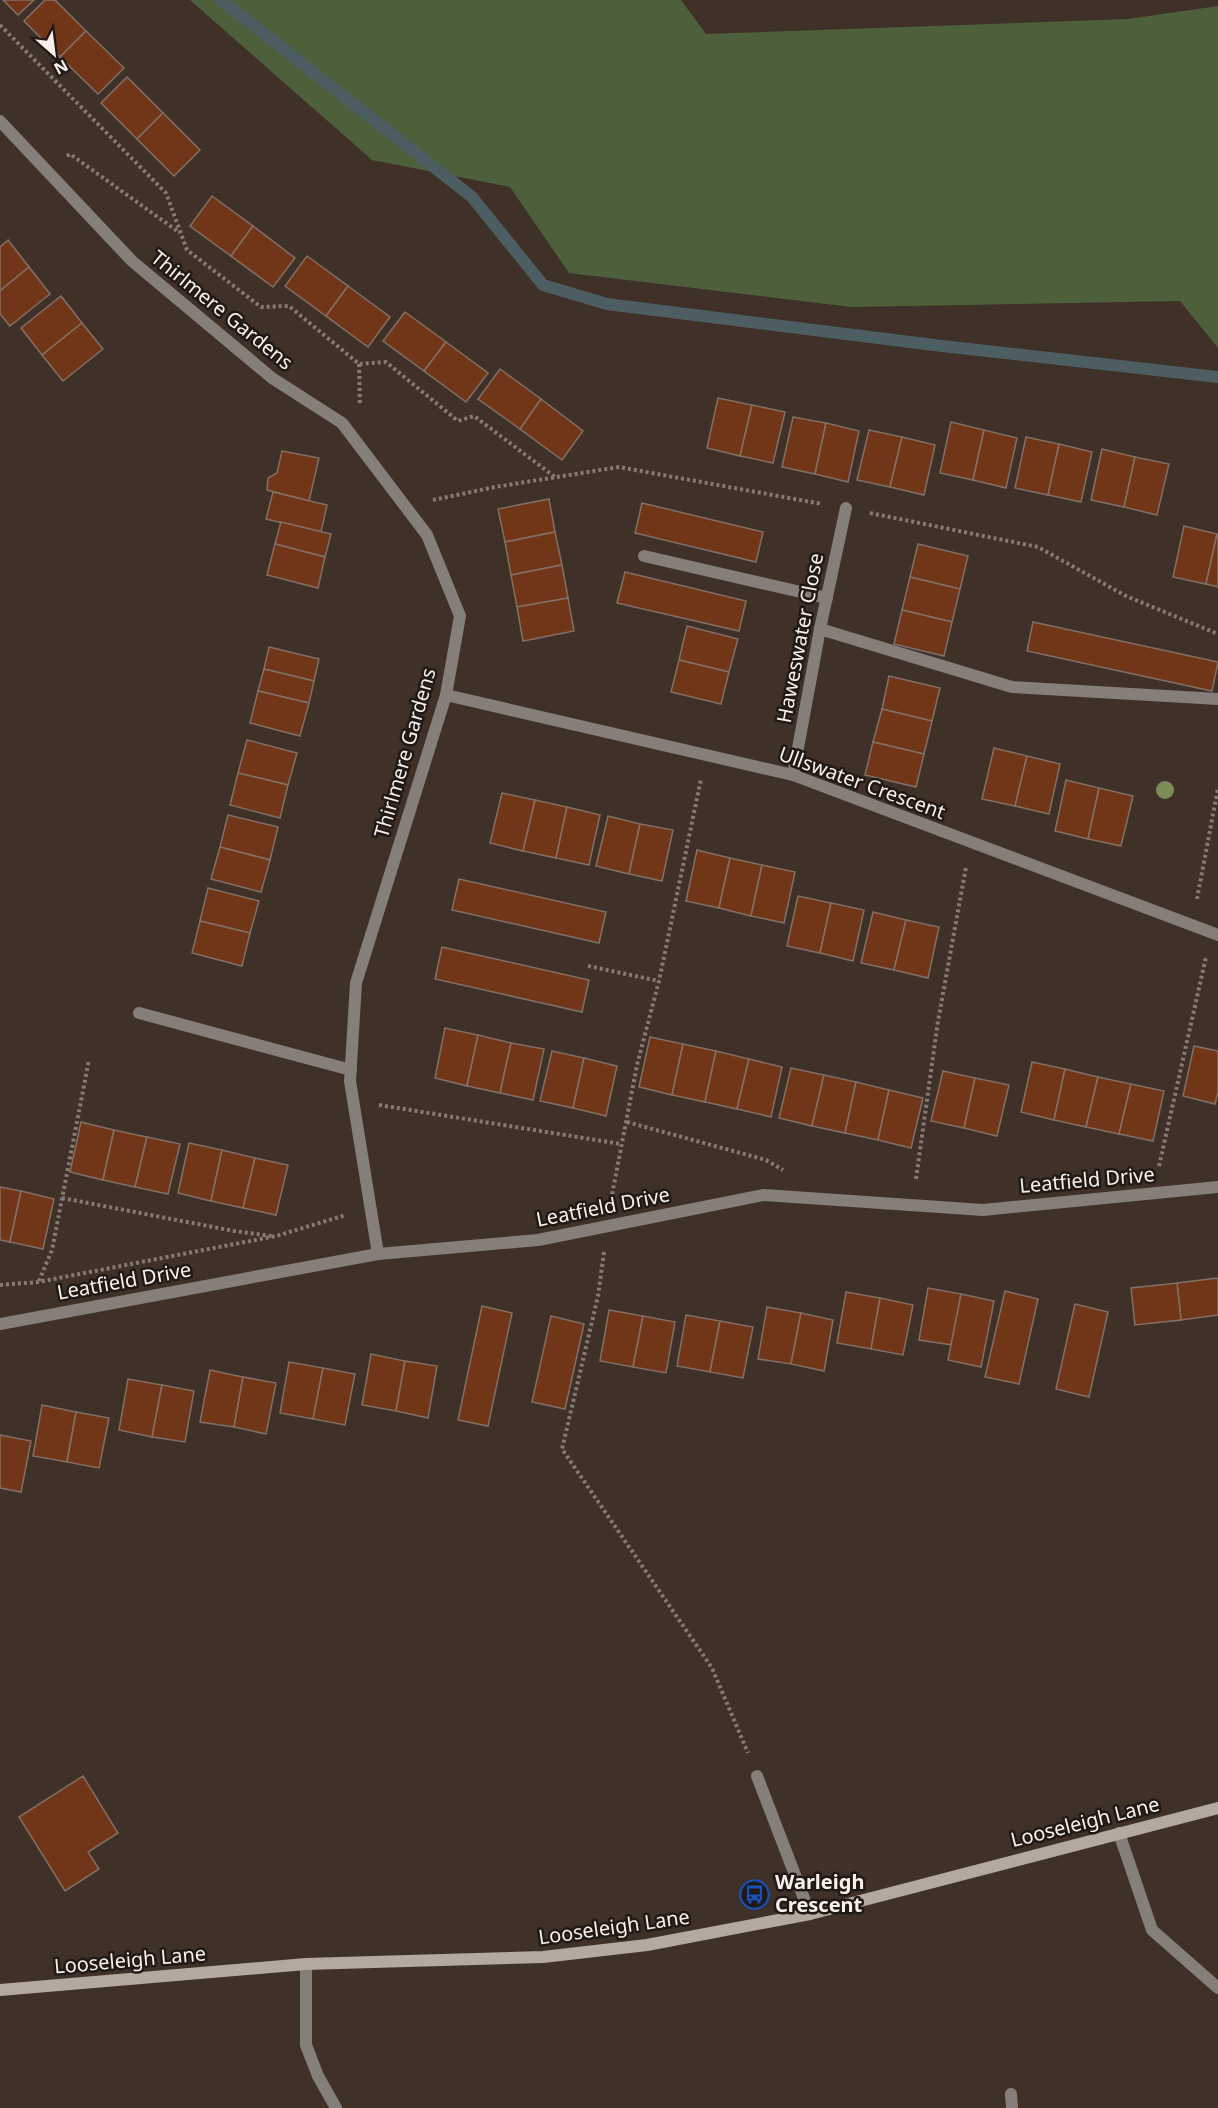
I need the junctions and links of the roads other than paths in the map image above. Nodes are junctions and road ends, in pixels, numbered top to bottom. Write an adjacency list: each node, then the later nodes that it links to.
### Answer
1 (0, 121): 6 (street, Thirlmere Gardens)
2 (846, 508): 4 (street, Haweswater Close)
3 (644, 556): 4 (street)
4 (827, 598): 5 (street, Haweswater Close)
5 (820, 629): 7 (street); 8 (street, Haweswater Close)
6 (446, 695): 8 (street, Ullswater Crescent); 11 (street, Thirlmere Gardens)
7 (1218, 699)
8 (793, 775): 9 (street, Ullswater Crescent)
9 (1218, 935)
10 (139, 1013): 11 (street)
11 (351, 1070): 13 (street, Thirlmere Gardens)
12 (1218, 1187): 13 (street, Leatfield Drive)
13 (378, 1254): 14 (street, Leatfield Drive)
14 (0, 1324)
15 (758, 1776): 18 (street)
16 (1218, 1808): 17 (street, Looseleigh Lane)
17 (1119, 1833): 18 (street, Looseleigh Lane); 20 (street)
18 (810, 1914): 19 (street, Looseleigh Lane)
19 (306, 1964): 21 (street, Looseleigh Lane); 23 (street)
20 (1218, 1988)
21 (0, 1990)
22 (1011, 2094): 24 (street)
23 (336, 2108)
24 (1012, 2108)

